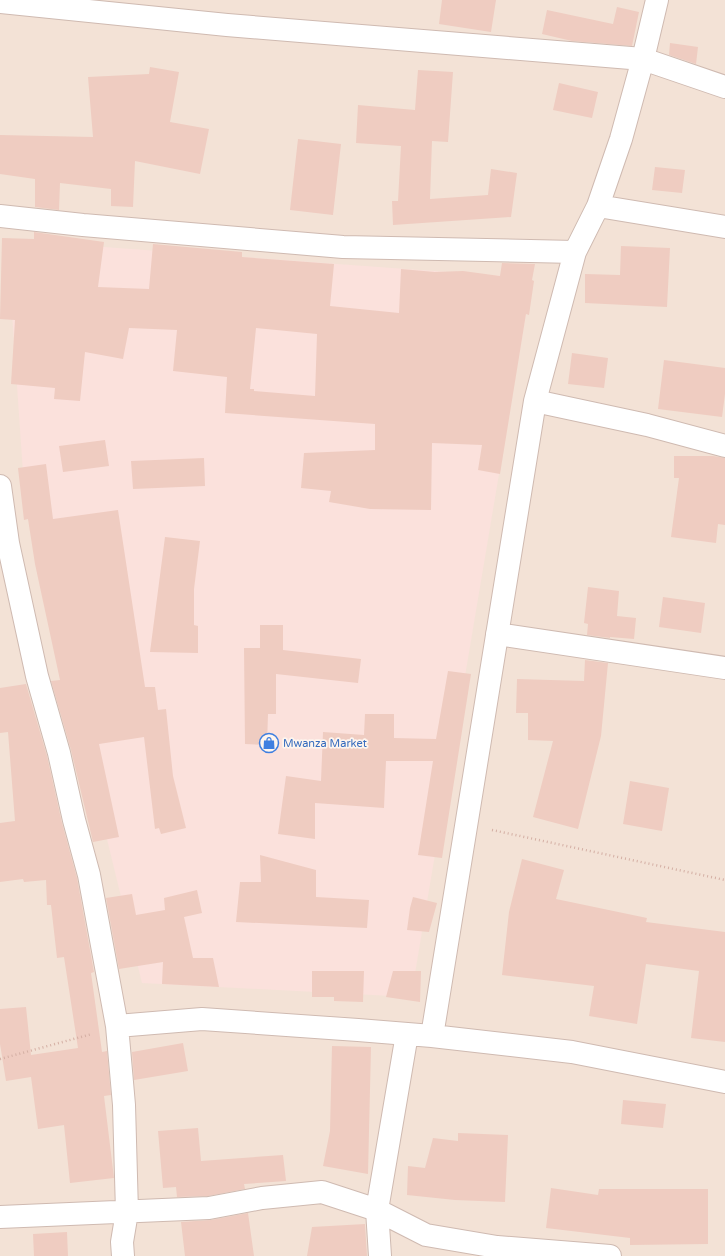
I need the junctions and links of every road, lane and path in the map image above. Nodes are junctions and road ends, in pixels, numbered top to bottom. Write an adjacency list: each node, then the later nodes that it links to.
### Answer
1 (657, 0): 3 (street)
2 (0, 2): 3 (street)
3 (643, 59): 4 (street); 5 (street)
4 (725, 87)
5 (598, 206): 7 (street); 8 (street)
6 (0, 216): 8 (street)
7 (725, 227)
8 (575, 252): 9 (street)
9 (535, 401): 10 (street); 12 (street)
10 (725, 446)
11 (0, 486): 16 (street)
12 (497, 634): 13 (street); 14 (street)
13 (725, 668)
14 (466, 825): 15 (path); 18 (street)
15 (725, 880)
16 (117, 1026): 17 (street); 19 (path); 22 (street)
17 (407, 1034): 18 (street); 21 (street)
18 (432, 1036): 20 (street)
19 (0, 1059)
20 (725, 1082)
21 (377, 1210): 22 (street); 25 (street); 26 (street)
22 (127, 1212): 23 (street); 24 (street)
23 (0, 1217)
24 (123, 1256)
25 (380, 1256)
26 (610, 1256)

